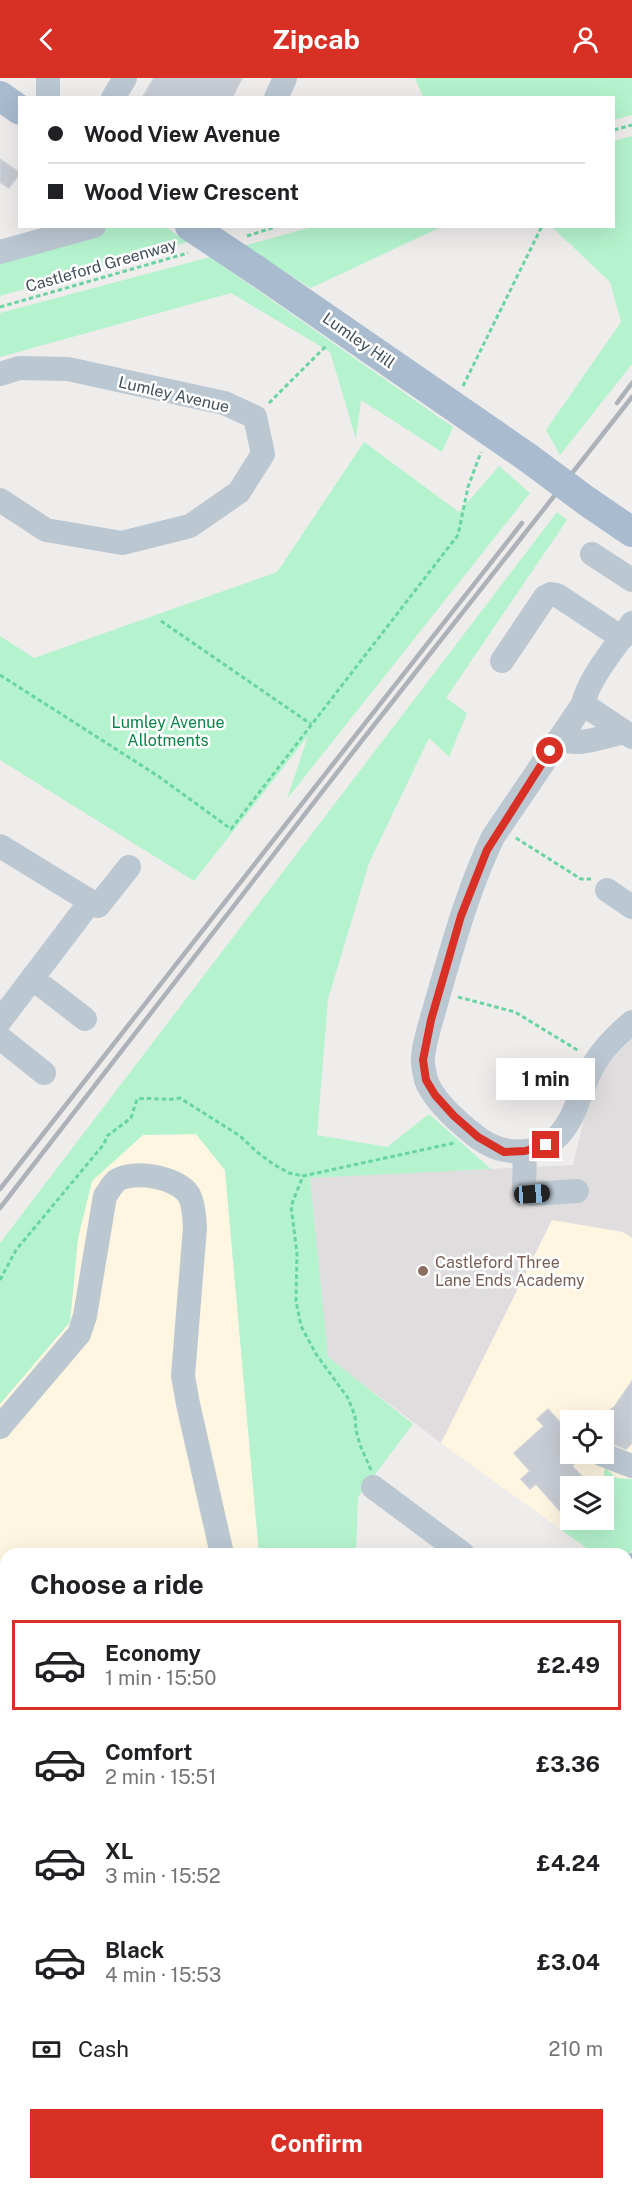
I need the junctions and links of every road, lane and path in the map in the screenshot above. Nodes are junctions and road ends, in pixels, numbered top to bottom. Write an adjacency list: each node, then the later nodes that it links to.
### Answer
1 (48, 78): 5 (street)
2 (126, 78): 6 (street); 7 (street)
3 (285, 78): 8 (street)
4 (0, 96): 9 (main road)
5 (48, 96)
6 (114, 96)
7 (129, 96)
8 (277, 96)
9 (18, 109)
10 (632, 125): 11 (path)
11 (615, 130)
12 (87, 228): 17 (street)
13 (271, 228): 15 (path)
14 (541, 228): 21 (path)
15 (245, 236)
16 (189, 240): 18 (path, Castleford Greenway); 19 (main road, Lumley Hill, bridge)
17 (0, 252)
18 (0, 307)
19 (343, 328): 21 (main road, Lumley Hill); 22 (path)
20 (0, 374): 22 (street, Lumley Avenue)
21 (453, 406): 23 (main road, Lumley Hill)
22 (255, 417): 24 (street)
23 (489, 431): 25 (main road, Lumley Hill, bridge); 33 (path)
24 (0, 500)
25 (632, 532)
26 (592, 554): 27 (street)
27 (632, 579)
28 (161, 621): 33 (path)
29 (627, 631): 30 (street); 32 (street)
30 (502, 661)
31 (0, 675): 33 (path)
32 (583, 704): 34 (street); 35 (street)
33 (311, 724)
34 (628, 735): 35 (street)
35 (559, 739): 36 (street)
36 (499, 828): 39 (path); 43 (street)
37 (0, 846): 40 (street)
38 (129, 867): 40 (street)
39 (607, 890): 41 (street)
40 (94, 904): 42 (street)
41 (632, 907)
42 (32, 978): 44 (street); 45 (street)
43 (439, 993): 49 (path); 50 (street)
44 (85, 1020)
45 (0, 1021)
46 (632, 1022): 49 (street)
47 (0, 1038): 48 (street)
48 (0, 1053)
49 (596, 1062): 51 (street)
50 (478, 1137): 51 (street); 56 (path)
51 (515, 1151): 52 (street)
52 (577, 1191)
53 (0, 1427): 57 (street)
54 (614, 1459): 55 (street)
55 (632, 1466)
56 (373, 1487): 58 (street)
57 (221, 1548)
58 (455, 1548)

